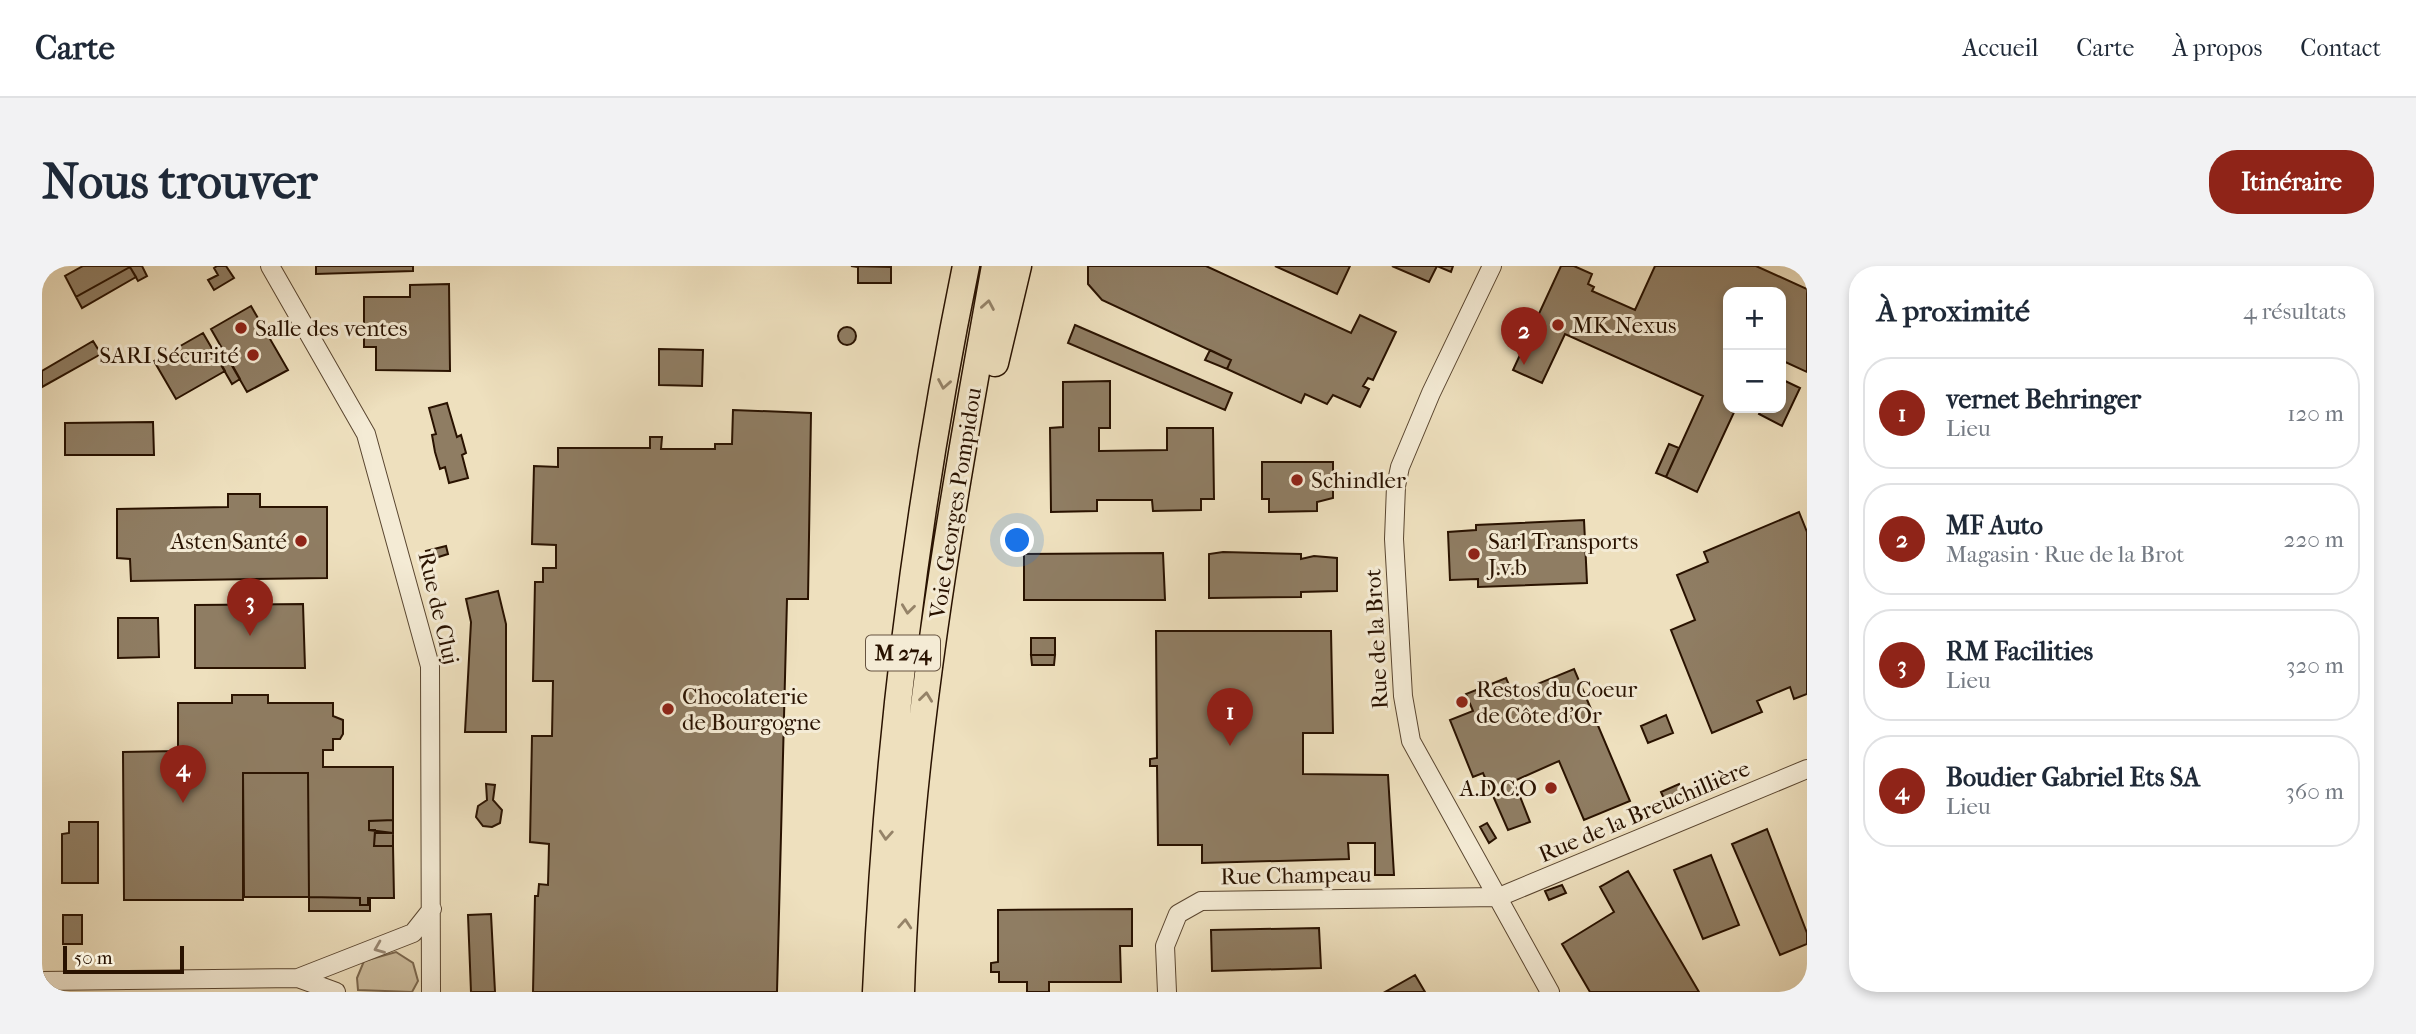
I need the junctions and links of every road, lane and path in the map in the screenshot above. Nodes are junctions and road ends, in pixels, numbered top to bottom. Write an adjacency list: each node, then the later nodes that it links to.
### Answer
1 (270, 266): 11 (street, Rue de Cluj)
2 (960, 266): 7 (highway)
3 (966, 266): 7 (highway, Voie Georges Pompidou / M 274)
4 (995, 266): 8 (highway, Voie Georges Pompidou / M 274, one-way to 4)
5 (1018, 266): 8 (highway)
6 (1492, 266): 10 (street, Rue de la Brot)
7 (956, 317): 16 (highway, Voie Georges Pompidou / M 274, one-way to 16)
8 (948, 541): 17 (highway, Voie Georges Pompidou / M 274, one-way to 8)
9 (1807, 769): 10 (street, Rue de la Breuchillière)
10 (1499, 897): 18 (street, Rue Champeau); 19 (street, Rue de la Brot)
11 (432, 909): 12 (street, one-way to 12); 15 (street, Rue de Cluj)
12 (298, 978): 13 (street); 14 (street)
13 (42, 981)
14 (336, 992)
15 (431, 992)
16 (876, 992)
17 (901, 992)
18 (1167, 992)
19 (1550, 992)

